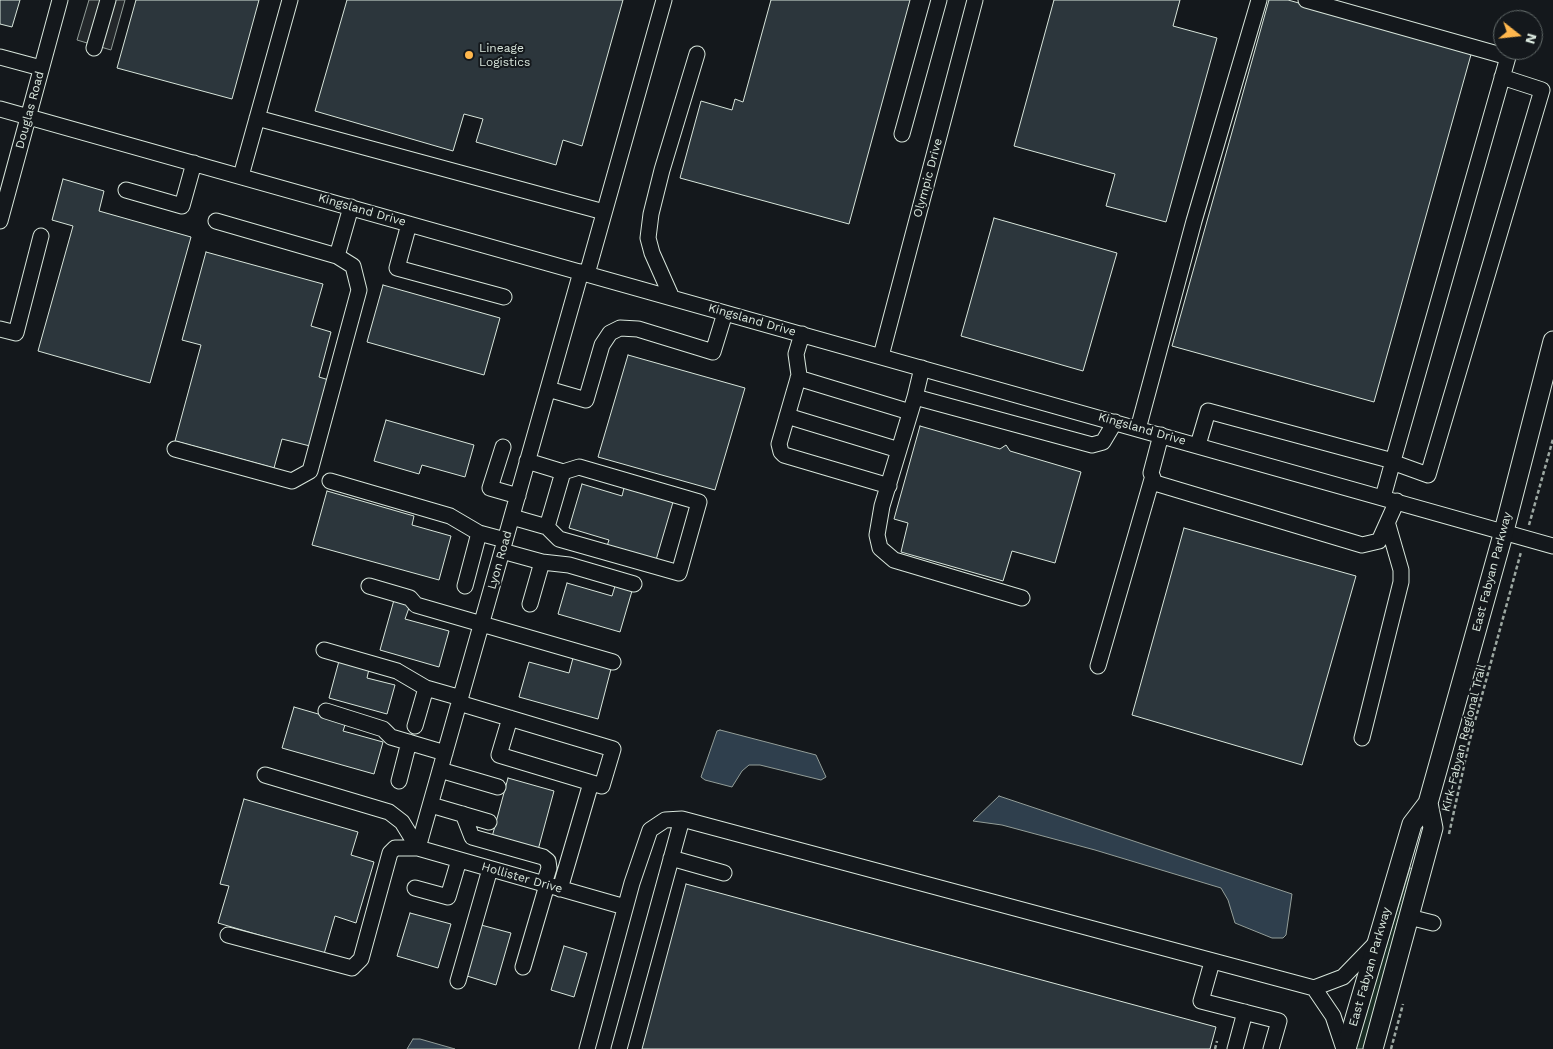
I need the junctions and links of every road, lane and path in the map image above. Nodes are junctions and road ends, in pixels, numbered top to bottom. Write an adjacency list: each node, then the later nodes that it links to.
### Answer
1 (60, 0): 12 (street, Douglas Road)
2 (108, 0): 9 (street)
3 (290, 0): 16 (street)
4 (664, 0): 23 (street, Lyon Road)
5 (939, 0): 17 (street)
6 (975, 0): 36 (street, Olympic Drive)
7 (1259, 0): 44 (street)
8 (1306, 0): 13 (street)
9 (94, 48)
10 (697, 54): 31 (street)
11 (0, 56): 12 (street)
12 (41, 68): 15 (street, Douglas Road)
13 (1502, 77): 52 (street); 52 (street)
14 (0, 109): 15 (street, Kingsland Drive)
15 (28, 117): 18 (street, Kingsland Drive); 20 (street, Douglas Road)
16 (257, 118): 19 (street); 23 (street)
17 (902, 134)
18 (194, 163): 19 (street, Kingsland Drive); 21 (street)
19 (240, 176): 22 (street, Kingsland Drive)
20 (5, 178): 24 (street, Douglas Road)
21 (126, 190)
22 (351, 207): 26 (street, Kingsland Drive); 28 (street)
23 (604, 212): 29 (street, Lyon Road)
24 (0, 221)
25 (216, 221): 28 (street)
26 (409, 224): 29 (street, Kingsland Drive); 30 (street)
27 (41, 236): 33 (street)
28 (337, 256): 49 (street)
29 (584, 273): 31 (street, Kingsland Drive); 39 (street, Lyon Road)
30 (504, 297)
31 (672, 298): 32 (street, Kingsland Drive)
32 (725, 312): 34 (street, Kingsland Drive); 39 (street)
33 (0, 329)
34 (802, 334): 36 (street, Kingsland Drive); 38 (street)
35 (1553, 341): 63 (main road, East Fabyan Parkway)
36 (881, 356): 37 (street, Kingsland Drive)
37 (922, 368): 40 (street); 43 (street, Kingsland Drive)
38 (798, 378): 41 (street); 42 (street)
39 (548, 389): 51 (street, Lyon Road)
40 (915, 397): 41 (street); 43 (street)
41 (910, 412): 50 (street)
42 (787, 416): 50 (street); 56 (street)
43 (1115, 422): 44 (street, Kingsland Drive)
44 (1138, 428): 45 (street, Kingsland Drive)
45 (1161, 435): 47 (street, Kingsland Drive); 54 (street)
46 (1553, 440): 60 (path)
47 (1198, 445): 52 (street); 58 (street, Kingsland Drive)
48 (503, 446): 57 (street)
49 (175, 449)
50 (899, 450): 56 (street)
51 (527, 461): 53 (street); 57 (street, Lyon Road)
52 (1392, 461): 58 (street)
53 (563, 472): 62 (street); 62 (street)
54 (1152, 479): 61 (street); 77 (street)
55 (330, 481): 64 (street)
56 (888, 486): 72 (street)
57 (518, 496): 59 (street, Lyon Road)
58 (1390, 499): 61 (street); 63 (street, Kingsland Drive)
59 (512, 517): 62 (street); 65 (street, Lyon Road)
60 (1530, 521)
61 (1388, 525): 83 (street)
62 (547, 527)
63 (1504, 531): 66 (street, Kingsland Drive); 91 (main road, East Fabyan Parkway)
64 (479, 533): 65 (street); 71 (street)
65 (504, 545): 68 (street); 74 (street, Lyon Road)
66 (1553, 546)
67 (1522, 548): 96 (path, Kirk-Fabyan Regional Trail)
68 (542, 562): 69 (street); 73 (street)
69 (634, 584)
70 (369, 586): 74 (street)
71 (465, 586)
72 (1022, 598)
73 (530, 604)
74 (482, 623): 76 (street); 79 (street, Lyon Road)
75 (324, 650): 78 (street)
76 (613, 662)
77 (1098, 666)
78 (426, 688): 79 (street); 82 (street)
79 (460, 701): 81 (street); 85 (street, Lyon Road)
80 (326, 711): 84 (street)
81 (510, 718): 89 (street); 89 (street)
82 (415, 726)
83 (1362, 738)
84 (409, 742): 85 (street); 88 (street)
85 (445, 753): 86 (street, Lyon Road)
86 (440, 770): 90 (street); 92 (street, Lyon Road)
87 (265, 775): 97 (street)
88 (399, 780)
89 (591, 783): 102 (street)
90 (498, 787)
91 (1428, 803): 105 (main road, East Fabyan Parkway); 108 (main road, East Fabyan Parkway)
92 (431, 805): 93 (street); 97 (street, Lyon Road)
93 (463, 814): 95 (street); 102 (street)
94 (682, 820): 98 (street); 104 (street); 109 (street)
95 (488, 822)
96 (1448, 837)
97 (418, 848): 99 (street, Hollister Drive); 107 (street, Hollister Drive)
98 (671, 858): 101 (street); 116 (street)
99 (459, 860): 100 (street, Hollister Drive); 103 (street)
100 (490, 869): 102 (street, Hollister Drive); 111 (street)
101 (724, 873)
102 (551, 886): 104 (street, Hollister Drive); 110 (street)
103 (415, 888)
104 (625, 907): 115 (street)
105 (1409, 916): 106 (street); 121 (main road, East Fabyan Parkway)
106 (1433, 923)
107 (228, 935)
108 (1378, 940): 112 (street); 120 (main road, East Fabyan Parkway)
109 (1212, 962): 112 (street); 113 (street)
110 (523, 967)
111 (458, 981)
112 (1314, 988): 120 (street)
113 (1245, 1012): 118 (street); 119 (street)
114 (1217, 1041): 117 (path)
115 (587, 1049)
116 (619, 1049)
117 (1215, 1049)
118 (1235, 1049)
119 (1271, 1049)
120 (1345, 1049)
121 (1373, 1049)

